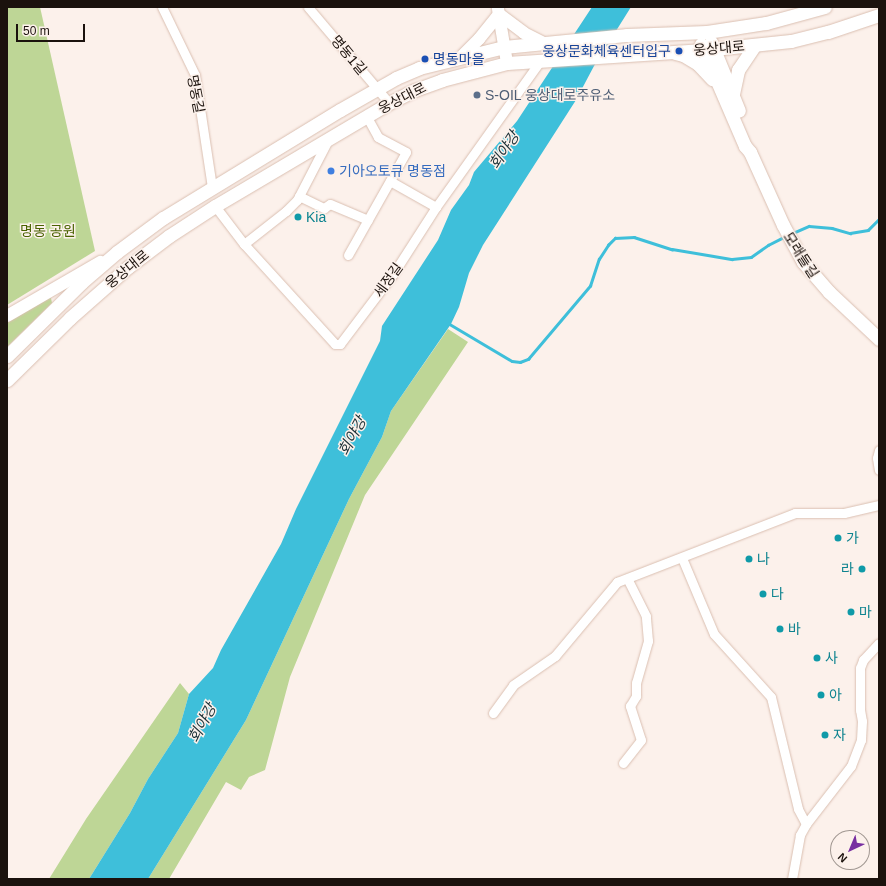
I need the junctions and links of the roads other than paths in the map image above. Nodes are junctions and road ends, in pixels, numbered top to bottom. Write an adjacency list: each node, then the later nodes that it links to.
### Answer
1 (162, 7): 21 (street, 명동길)
2 (825, 7): 6 (main road, 웅상대로)
3 (311, 8): 15 (street, 명동1길)
4 (498, 10): 7 (street); 9 (street); 12 (street)
5 (879, 15): 8 (main road, 웅상대로)
6 (702, 32): 7 (main road, 웅상대로); 10 (main road, 모래들길)
7 (542, 42): 9 (main road, 웅상대로)
8 (755, 45): 10 (main road, 웅상대로); 16 (main road)
9 (504, 47): 12 (main road, 웅상대로); 14 (street)
10 (709, 49): 11 (main road, 웅상대로); 16 (main road, 모래들길)
11 (671, 52): 13 (main road, 웅상대로); 16 (main road)
12 (463, 55): 15 (main road, 웅상대로)
13 (541, 60): 14 (main road, 웅상대로); 24 (street, 세정길)
14 (507, 63): 17 (main road, 웅상대로)
15 (378, 89): 17 (street, 명동1길); 21 (main road, 웅상대로)
16 (728, 97): 30 (main road, 모래들길)
17 (389, 103): 18 (main road, 웅상대로)
18 (367, 117): 19 (main road, 웅상대로); 20 (street)
19 (328, 140): 22 (street); 23 (main road, 웅상대로)
20 (390, 181): 24 (street); 25 (street)
21 (212, 187): 27 (main road, 웅상대로)
22 (299, 196): 25 (street); 26 (street)
23 (215, 206): 26 (street, 세정길); 32 (main road, 웅상대로)
24 (436, 207): 26 (street, 세정길)
25 (368, 220): 28 (street)
26 (244, 244)
27 (117, 252): 29 (street); 31 (main road, 웅상대로)
28 (348, 255)
29 (7, 316)
30 (879, 339)
31 (7, 356)
32 (7, 380)
33 (879, 450): 34 (street)
34 (879, 470)
35 (879, 505): 36 (street)
36 (682, 558): 37 (street); 41 (street)
37 (627, 578): 39 (street); 40 (street)
38 (879, 643): 41 (street)
39 (493, 713)
40 (623, 763)
41 (806, 824): 42 (street)
42 (792, 879)

